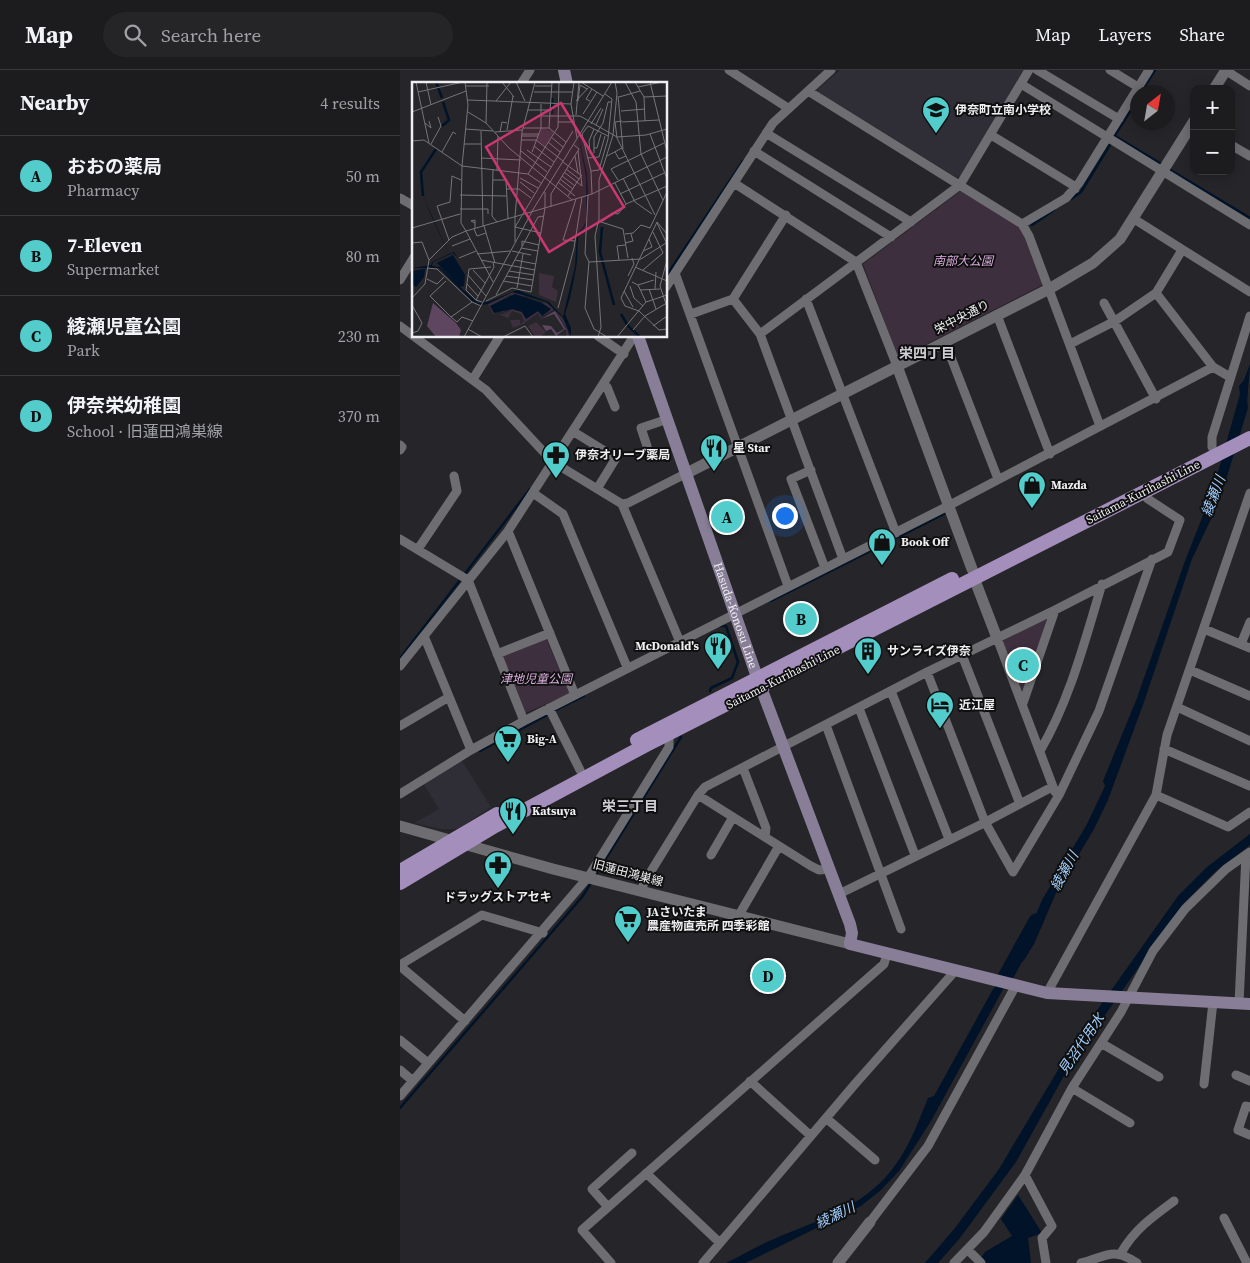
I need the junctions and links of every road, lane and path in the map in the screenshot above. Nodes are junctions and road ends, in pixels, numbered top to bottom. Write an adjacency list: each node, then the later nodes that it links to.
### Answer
1 (530, 70): 9 (street)
2 (729, 70): 17 (street)
3 (831, 70): 15 (street)
4 (1029, 70): 10 (street)
5 (1037, 70): 18 (street)
6 (1110, 70): 11 (street)
7 (1149, 70): 12 (street)
8 (1226, 70): 13 (street); 14 (street)
9 (522, 82)
10 (1021, 84): 21 (street); 22 (street)
11 (1135, 85)
12 (1139, 85)
13 (1217, 85)
14 (1250, 86)
15 (808, 91): 17 (street); 28 (street)
16 (1130, 100): 18 (street)
17 (788, 108): 20 (street)
18 (1119, 119): 22 (street)
19 (1190, 129): 26 (street, 栄中央通り)
20 (766, 133): 24 (street); 34 (street)
21 (991, 135): 28 (street); 29 (street)
22 (1108, 137): 26 (street); 29 (street)
23 (1235, 147): 25 (street)
24 (754, 151): 27 (street); 37 (street)
25 (1250, 156)
26 (1164, 171): 33 (street, 栄中央通り); 36 (street)
27 (734, 183): 32 (street); 41 (street)
28 (960, 184): 34 (street); 35 (street)
29 (1075, 189): 35 (street)
30 (400, 198): 31 (street)
31 (412, 205)
32 (786, 215): 40 (street); 47 (street)
33 (1134, 219): 38 (street); 44 (street, 栄中央通り)
34 (911, 222): 37 (street)
35 (1022, 224): 44 (street)
36 (1250, 225)
37 (891, 237): 40 (street)
38 (1182, 250): 45 (street); 46 (street)
39 (412, 261): 42 (street)
40 (856, 262): 48 (street); 65 (street)
41 (675, 273): 43 (street); 50 (street)
42 (400, 280)
43 (668, 284)
44 (1049, 289): 51 (street, 栄中央通り); 63 (street)
45 (1250, 292)
46 (1156, 293): 53 (street); 66 (street)
47 (733, 299): 50 (street); 55 (street)
48 (806, 299): 55 (street); 70 (street)
49 (1104, 303): 53 (street)
50 (690, 314): 80 (street)
51 (997, 315): 62 (street, 栄中央通り); 83 (street)
52 (1250, 316): 67 (street)
53 (1114, 321): 63 (street); 71 (street)
54 (400, 326): 56 (street)
55 (760, 334): 74 (street)
56 (412, 335)
57 (417, 338): 68 (street)
58 (499, 338): 68 (street)
59 (601, 338): 64 (street)
60 (633, 338): 64 (street)
61 (639, 338): 73 (main road, Hasuda-Konosu Line)
62 (945, 342): 65 (street, 栄中央通り); 88 (street)
63 (1070, 344): 75 (street)
64 (624, 354): 69 (street)
65 (897, 366): 70 (street, 栄中央通り); 94 (street)
66 (1213, 367): 67 (street); 71 (street)
67 (1230, 377): 81 (street)
68 (473, 379): 84 (street)
69 (604, 385): 72 (street); 76 (street)
70 (843, 394): 74 (street, 栄中央通り); 97 (street)
71 (1156, 399): 75 (street)
72 (615, 407)
73 (668, 419): 79 (street); 86 (main road, Hasuda-Konosu Line)
74 (794, 420): 80 (street, 栄中央通り); 85 (street)
75 (1100, 426): 83 (street)
76 (574, 432): 84 (street); 89 (street)
77 (1248, 434): 81 (main road, Saitama-Kurihashi Line)
78 (400, 445): 82 (street)
79 (647, 446)
80 (739, 446): 86 (street, 栄中央通り); 106 (street)
81 (1215, 449): 91 (main road, Saitama-Kurihashi Line); 103 (main road, Saitama-Kurihashi Line)
82 (400, 450)
83 (1050, 454): 88 (street)
84 (553, 462): 89 (street); 90 (street)
85 (811, 470): 100 (street); 102 (street)
86 (687, 473): 93 (street); 108 (main road, Hasuda-Konosu Line)
87 (454, 476): 99 (street)
88 (998, 479): 94 (street)
89 (597, 489): 93 (street)
90 (533, 493): 96 (street); 119 (street)
91 (1143, 493): 101 (street); 103 (main road, Saitama-Kurihashi Line)
92 (1250, 493): 95 (street)
93 (622, 504): 114 (street)
94 (948, 506): 97 (street); 103 (street)
95 (1247, 510): 110 (street)
96 (508, 531): 104 (street); 111 (street)
97 (896, 533): 100 (street)
98 (400, 539): 99 (street)
99 (418, 549): 104 (street)
100 (843, 559): 102 (street)
101 (1152, 559): 105 (street); 146 (street)
102 (826, 568): 106 (street)
103 (973, 573): 113 (street); 122 (main road, Saitama-Kurihashi Line)
104 (468, 580): 112 (street); 116 (street)
105 (1102, 584): 107 (street); 139 (street)
106 (788, 586): 108 (street)
107 (1055, 610): 113 (street); 127 (street)
108 (735, 613): 114 (street); 122 (main road, Hasuda-Konosu Line)
109 (1250, 622): 115 (street)
110 (1204, 628): 115 (street); 120 (street)
111 (550, 633): 116 (street); 124 (street)
112 (424, 636): 118 (street); 126 (street)
113 (997, 638): 117 (street); 127 (street)
114 (680, 642): 119 (street)
115 (1246, 646)
116 (497, 654): 131 (street)
117 (962, 655): 121 (street); 148 (street)
118 (400, 666)
119 (627, 667): 124 (street)
120 (1190, 670): 125 (street); 128 (street)
121 (927, 672): 123 (street); 151 (street)
122 (759, 683): 134 (main road, Saitama-Kurihashi Line); 136 (main road, Hasuda-Konosu Line); 141 (main road, Saitama-Kurihashi Line)
123 (891, 691): 130 (street); 154 (street)
124 (575, 695): 129 (street)
125 (1250, 696)
126 (449, 697): 133 (street); 138 (street)
127 (1023, 703): 139 (street)
128 (1177, 707): 135 (street); 137 (street)
129 (549, 708): 131 (street); 141 (street)
130 (859, 708): 132 (street); 160 (street)
131 (524, 721): 138 (street)
132 (826, 725): 136 (street); 163 (street)
133 (400, 726)
134 (669, 735): 156 (main road, Saitama-Kurihashi Line); 164 (street)
135 (1250, 741)
136 (784, 748): 140 (street); 161 (main road, Hasuda-Konosu Line)
137 (1164, 749): 142 (street); 147 (street)
138 (471, 750): 144 (street)
139 (1040, 751): 143 (street)
140 (743, 768): 145 (street); 153 (street)
141 (580, 770): 155 (main road, Saitama-Kurihashi Line)
142 (1250, 786)
143 (1052, 787): 146 (street); 148 (street)
144 (400, 794)
145 (698, 795): 150 (street); 166 (street)
146 (1059, 795): 151 (street)
147 (1156, 795): 149 (street); 176 (street)
148 (1020, 804): 151 (street)
149 (1250, 812)
150 (733, 818): 153 (street); 159 (street)
151 (985, 822): 154 (street)
152 (400, 826): 155 (street, 旧蓮田鴻巣線)
153 (765, 837): 157 (street)
154 (950, 839): 160 (street)
155 (452, 840): 156 (street, 旧蓮田鴻巣線); 162 (main road, Saitama-Kurihashi Line)
156 (467, 843): 164 (street, 旧蓮田鴻巣線); 165 (main road, Saitama-Kurihashi Line)
157 (779, 846): 161 (street); 168 (street)
158 (1248, 854): 177 (street); 179 (street)
159 (711, 855)
160 (915, 856): 163 (street)
161 (830, 870): 167 (main road, Hasuda-Konosu Line)
162 (400, 871)
163 (879, 874): 167 (street); 169 (street)
164 (594, 878): 166 (street, 旧蓮田鴻巣線); 170 (street)
165 (400, 883)
166 (641, 890): 168 (street, 旧蓮田鴻巣線)
167 (839, 894): 171 (main road, Hasuda-Konosu Line)
168 (739, 915): 171 (street, 旧蓮田鴻巣線)
169 (901, 929)
170 (543, 933): 173 (street); 180 (street)
171 (850, 944): 172 (main road)
172 (887, 954): 174 (main road); 187 (street)
173 (400, 965): 180 (street)
174 (955, 971): 175 (main road); 194 (street)
175 (1013, 986): 176 (main road); 205 (street)
176 (1046, 993): 177 (main road)
177 (1128, 998): 178 (main road); 182 (street)
178 (1213, 1002): 179 (main road); 190 (street)
179 (1244, 1003)
180 (465, 1021): 183 (street)
181 (400, 1040): 183 (street)
182 (1101, 1042): 186 (street); 191 (street)
183 (428, 1063): 188 (street)
184 (400, 1070): 188 (street)
185 (1236, 1075): 189 (street)
186 (1159, 1077)
187 (750, 1080): 197 (street); 200 (street)
188 (413, 1081): 192 (street)
189 (1250, 1081)
190 (1204, 1084)
191 (1072, 1088): 195 (street); 201 (street)
192 (400, 1096)
193 (1250, 1107): 196 (street)
194 (826, 1118): 197 (street); 199 (street)
195 (1130, 1123)
196 (1250, 1135)
197 (811, 1136): 206 (street)
198 (632, 1153): 203 (street)
199 (875, 1160)
200 (646, 1173): 203 (street); 206 (street)
201 (1025, 1175): 207 (street); 214 (street)
202 (1174, 1202): 208 (street)
203 (608, 1207): 209 (street)
204 (1224, 1218): 217 (street)
205 (870, 1222): 211 (street)
206 (720, 1243): 210 (street)
207 (968, 1250): 212 (street); 213 (street)
208 (1121, 1253): 215 (street); 216 (street)
209 (611, 1263)
210 (703, 1263)
211 (838, 1263)
212 (954, 1263)
213 (981, 1263)
214 (1046, 1263)
215 (1081, 1263)
216 (1137, 1263)
217 (1248, 1263)

